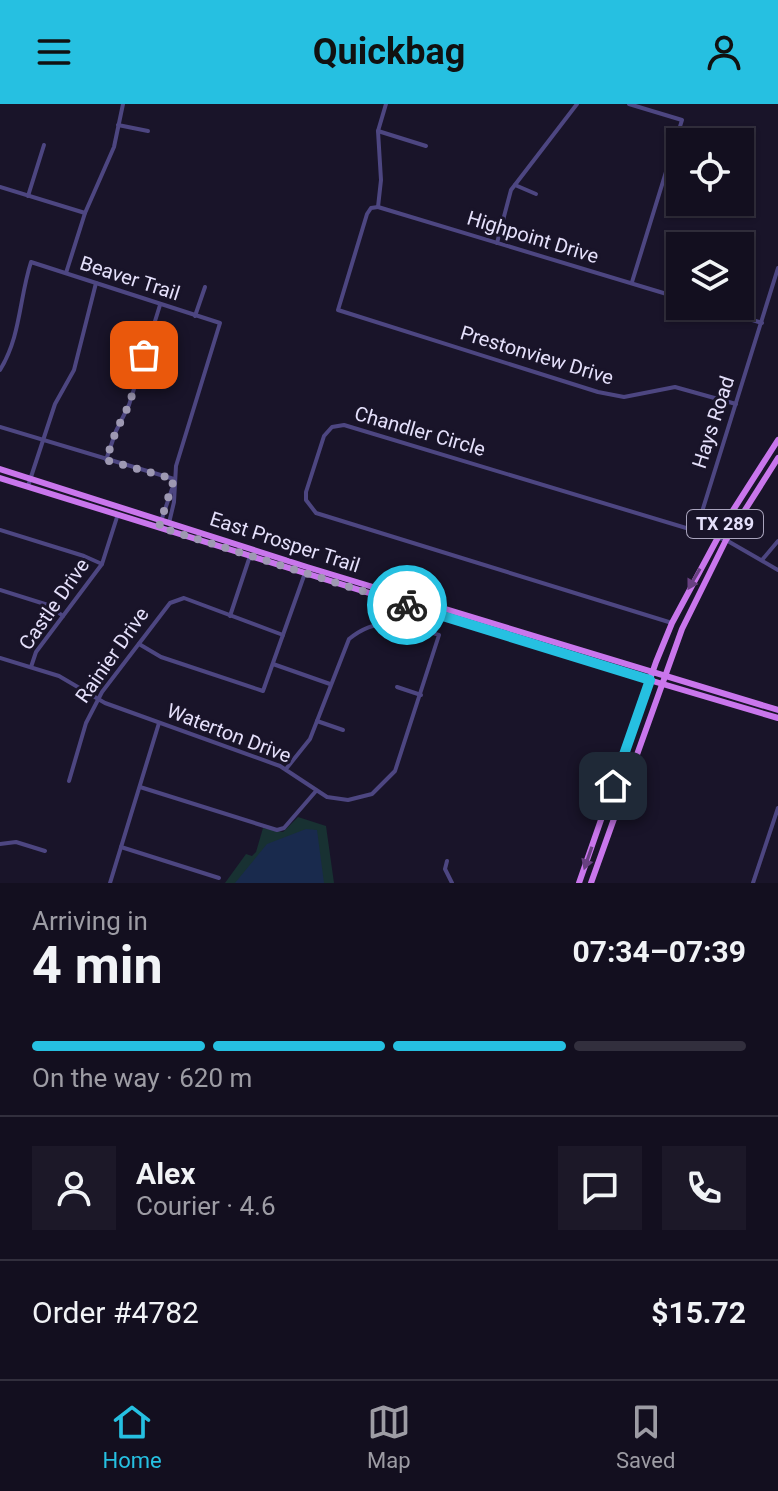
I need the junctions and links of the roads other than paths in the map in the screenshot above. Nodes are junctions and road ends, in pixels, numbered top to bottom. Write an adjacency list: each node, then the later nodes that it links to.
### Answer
1 (123, 104): 5 (street)
2 (386, 104): 7 (street)
3 (577, 104): 10 (street)
4 (629, 104): 20 (street)
5 (118, 125): 6 (street); 15 (street)
6 (148, 131)
7 (378, 131): 9 (street); 14 (street)
8 (44, 145): 13 (street)
9 (426, 146)
10 (515, 185): 12 (street); 16 (street)
11 (0, 187): 13 (street)
12 (536, 194)
13 (28, 196): 15 (street)
14 (378, 207): 16 (street, Highpoint Drive); 28 (street, Prestonview Drive)
15 (85, 213): 18 (street)
16 (497, 243): 20 (street, Highpoint Drive)
17 (778, 268): 26 (street, Hays Road)
18 (66, 273): 19 (street, Beaver Trail); 27 (street, Beaver Trail)
19 (96, 283): 23 (street, Beaver Trail); 30 (street)
20 (632, 283): 22 (street, Highpoint Drive)
21 (205, 287): 24 (street)
22 (666, 294)
23 (160, 305): 24 (street, Beaver Trail); 33 (street)
24 (195, 316): 38 (street, Beaver Trail)
25 (752, 320): 26 (street)
26 (762, 323): 28 (street, Hays Road)
27 (0, 370)
28 (736, 404): 43 (street, Hays Road)
29 (0, 427): 30 (street)
30 (43, 440): 33 (street); 37 (street)
31 (778, 440): 44 (main road, TX 289)
32 (778, 458): 35 (main road, TX 289)
33 (106, 460): 38 (street)
34 (0, 469): 37 (main road, East Prosper Trail)
35 (775, 469): 45 (main road, TX 289)
36 (0, 478): 39 (main road, East Prosper Trail)
37 (31, 478): 39 (street); 41 (main road, East Prosper Trail)
38 (174, 479): 41 (street)
39 (28, 486): 40 (main road, East Prosper Trail)
40 (118, 514): 41 (main road, East Prosper Trail); 49 (street, Castle Drive)
41 (164, 525): 47 (main road, East Prosper Trail); 50 (main road, East Prosper Trail)
42 (0, 530): 49 (street)
43 (696, 531): 44 (street, Chandler Circle); 57 (street, Chandler Circle)
44 (717, 538): 45 (street, Chandler Circle); 57 (main road, TX 289, one-way to 57)
45 (726, 540): 48 (street, Chandler Circle); 65 (main road, TX 289)
46 (778, 541): 48 (street)
47 (250, 556): 50 (main road, East Prosper Trail); 55 (street)
48 (762, 560): 51 (street, Chandler Circle)
49 (102, 564): 54 (street, Castle Drive)
50 (306, 570): 53 (main road, East Prosper Trail); 59 (street)
51 (778, 570)
52 (0, 590): 54 (street)
53 (378, 592): 56 (street); 58 (street); 64 (main road, East Prosper Trail)
54 (63, 616): 63 (street, Castle Drive)
55 (230, 616): 59 (street); 60 (street, Rainier Drive)
56 (381, 622): 58 (street); 68 (street, Waterton Drive)
57 (672, 623): 64 (main road, TX 289)
58 (374, 624): 66 (street)
59 (283, 635): 62 (street)
60 (139, 644): 62 (street); 69 (street, Rainier Drive)
61 (0, 658): 63 (street, Waterton Drive)
62 (273, 664): 66 (street)
63 (31, 667): 69 (street, Waterton Drive)
64 (651, 677): 65 (main road, East Prosper Trail); 80 (main road, TX 289)
65 (662, 680): 70 (main road); 71 (main road); 81 (main road, TX 289)
66 (330, 684): 72 (street)
67 (397, 687): 68 (street)
68 (421, 695): 78 (street, Waterton Drive)
69 (98, 700): 73 (street, Waterton Drive); 76 (street, Rainier Drive)
70 (778, 710)
71 (778, 718)
72 (317, 721): 74 (street); 75 (street)
73 (159, 723): 75 (street, Waterton Drive); 77 (street)
74 (343, 730)
75 (286, 769): 78 (street, Waterton Drive)
76 (69, 781)
77 (140, 787): 78 (street); 83 (street)
78 (316, 791)
79 (778, 808): 91 (street)
80 (597, 832): 81 (main road); 89 (main road, TX 289, one-way to 89)
81 (607, 836): 90 (main road, TX 289)
82 (0, 844): 84 (street)
83 (121, 847): 86 (street); 87 (street)
84 (45, 851)
85 (447, 861): 88 (street)
86 (219, 878)
87 (110, 883)
88 (452, 883)
89 (579, 883)
90 (591, 883)
91 (753, 883)

